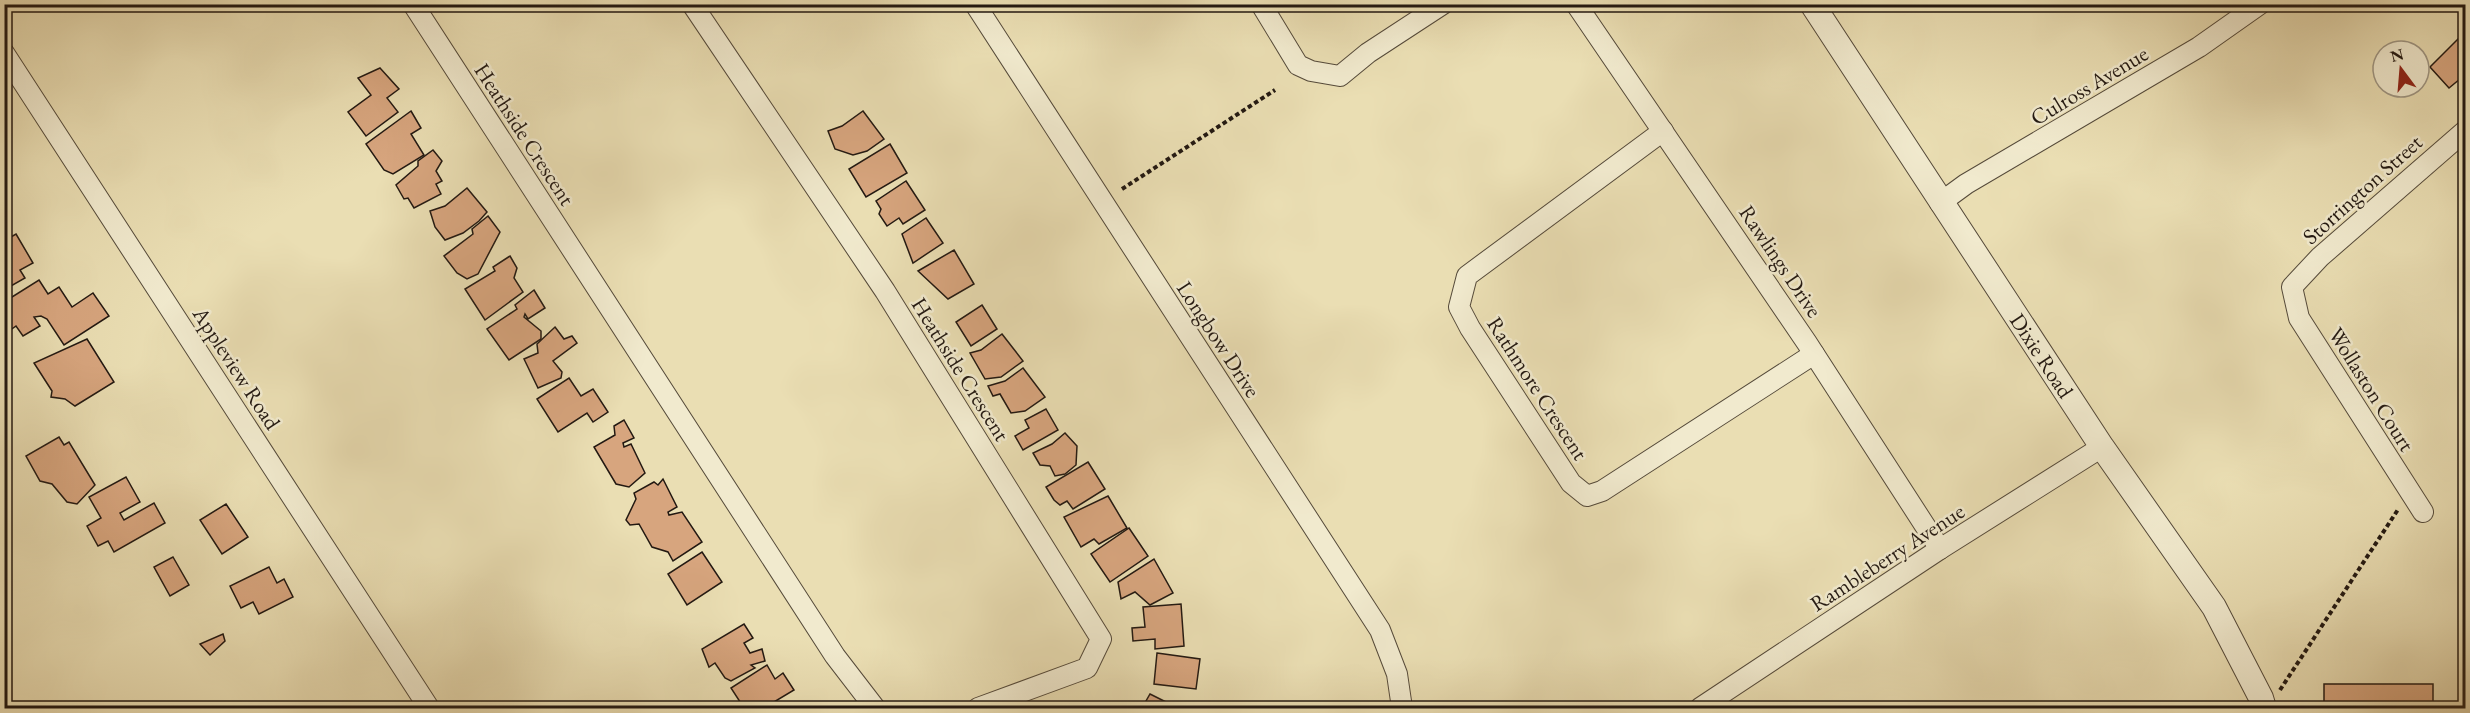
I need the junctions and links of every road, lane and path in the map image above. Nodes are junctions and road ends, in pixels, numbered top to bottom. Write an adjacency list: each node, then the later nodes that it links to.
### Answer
1 (413, 4): 24 (street, Heathside Crescent)
2 (692, 4): 25 (street, Heathside Crescent)
3 (975, 4): 26 (street, Longbow Drive)
4 (1260, 4): 5 (street)
5 (1443, 4)
6 (1576, 4): 12 (street, Rawlings Drive)
7 (1812, 4): 14 (street, Dixie Road)
8 (2260, 4): 14 (street, Culross Avenue)
9 (4, 53): 23 (street, Appleview Road)
10 (1275, 90): 13 (path)
11 (2466, 130): 15 (street, Storrington Street)
12 (1663, 131): 16 (street, Rawlings Drive); 16 (street, Rathmore Crescent)
13 (1122, 189)
14 (1940, 203): 17 (street, Dixie Road)
15 (2292, 287): 18 (street, Wollaston Court)
16 (1814, 354): 20 (street, Rawlings Drive)
17 (2102, 447): 20 (street, Rambleberry Avenue); 21 (street, Dixie Road)
18 (2410, 493): 19 (street, Wollaston Court); 21 (path)
19 (2423, 512)
20 (1940, 549): 22 (street, Rambleberry Avenue)
21 (2269, 704)
22 (1712, 705)
23 (429, 708)
24 (875, 708)
25 (978, 708)
26 (1402, 708)

